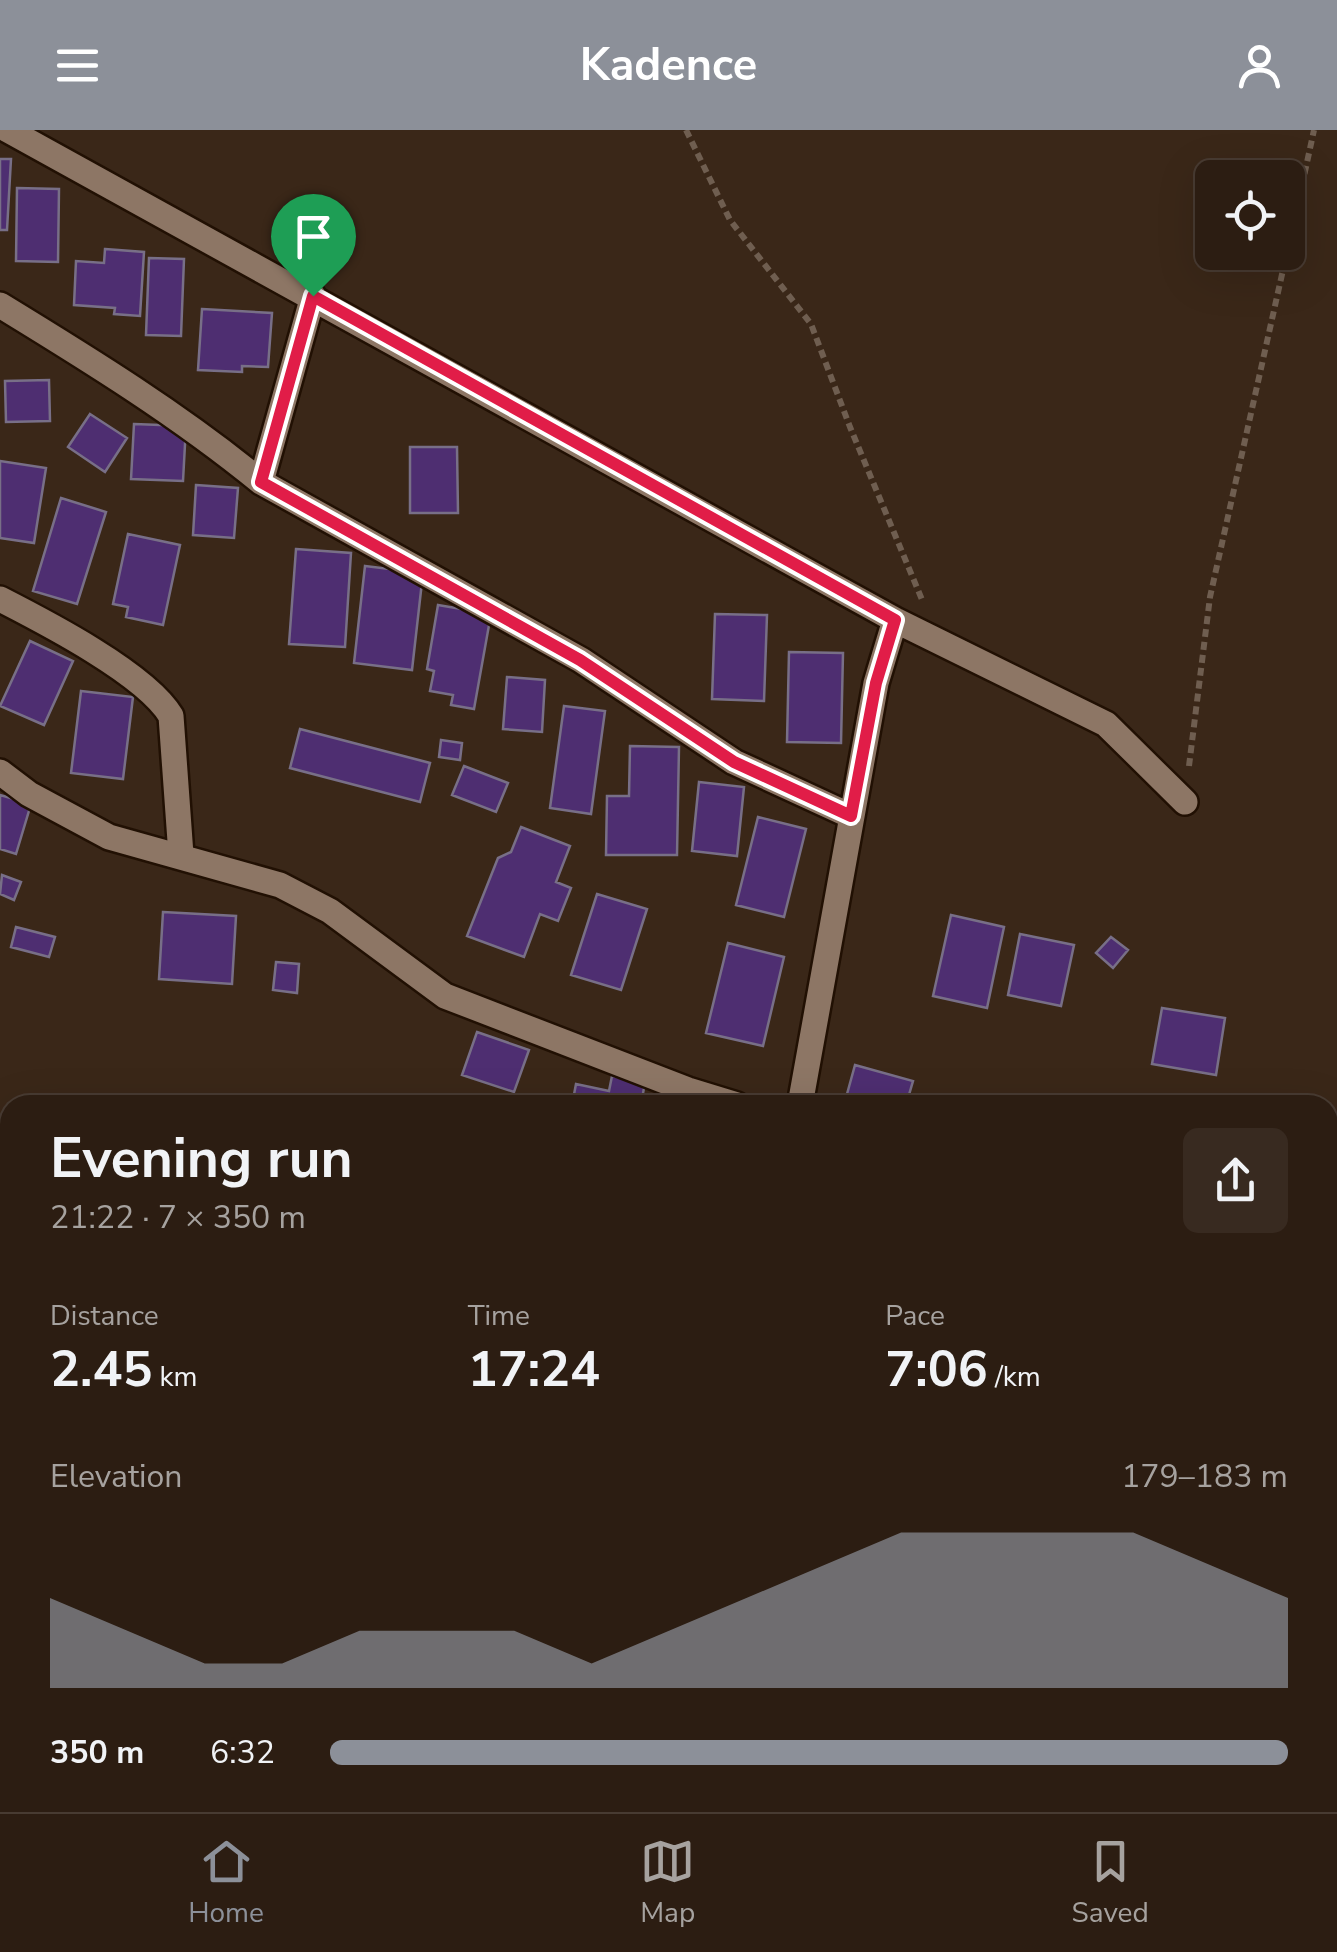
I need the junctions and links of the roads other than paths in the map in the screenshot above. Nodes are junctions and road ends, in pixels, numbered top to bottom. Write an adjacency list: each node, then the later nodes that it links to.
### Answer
1 (8, 130): 2 (street)
2 (313, 296): 4 (street); 6 (street)
3 (0, 305): 4 (street)
4 (261, 482): 9 (street)
5 (0, 599): 10 (street)
6 (895, 620): 8 (street); 9 (street)
7 (0, 772): 10 (street)
8 (1185, 802)
9 (851, 816): 12 (street)
10 (181, 855): 11 (street)
11 (707, 1095)
12 (802, 1095)

